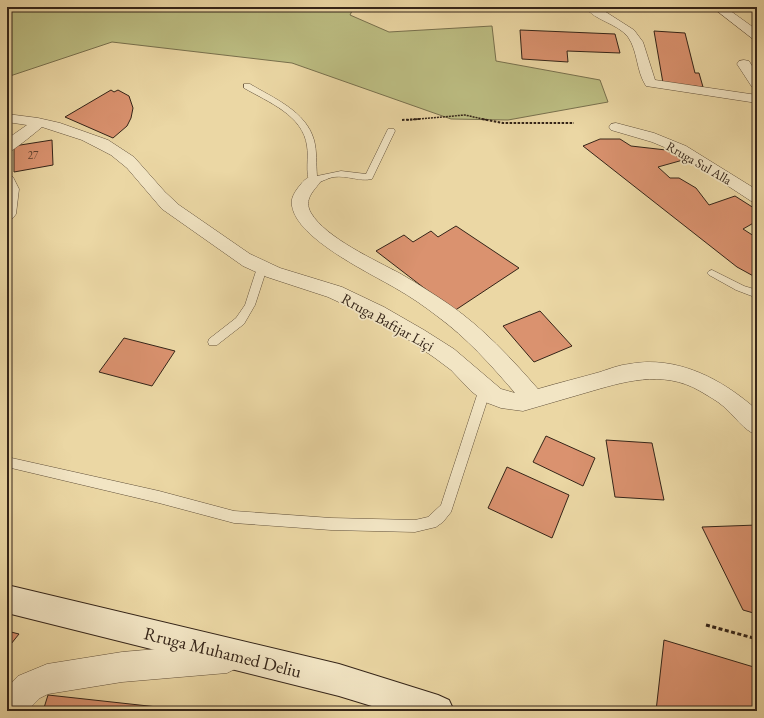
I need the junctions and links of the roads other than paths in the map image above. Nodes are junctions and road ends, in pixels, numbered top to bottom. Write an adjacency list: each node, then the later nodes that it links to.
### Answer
1 (590, 7): 7 (street)
2 (718, 7): 3 (street)
3 (757, 36)
4 (757, 63): 5 (street)
5 (757, 84)
6 (247, 86): 14 (lane)
7 (757, 99)
8 (7, 118): 9 (street, Rruga Baftjar Liçi)
9 (39, 123): 12 (street); 17 (street, Rruga Baftjar Liçi)
10 (616, 127): 15 (street, Rruga Sul Alla)
11 (391, 131): 14 (lane)
12 (7, 148)
13 (7, 180): 16 (street)
14 (313, 181): 22 (street)
15 (757, 197)
16 (7, 214)
17 (262, 268): 20 (lane); 21 (street, Rruga Baftjar Liçi)
18 (712, 273): 19 (lane)
19 (757, 294)
20 (214, 342)
21 (484, 392): 22 (street, Rruga Baftjar Liçi); 24 (lane)
22 (533, 399): 23 (street, Rruga Baftjar Liçi)
23 (757, 426)
24 (7, 462)
25 (7, 599): 26 (street, Rruga Muhamed Deliu)
26 (243, 657): 27 (street); 28 (street, Rruga Muhamed Deliu)
27 (7, 710)
28 (438, 711)

